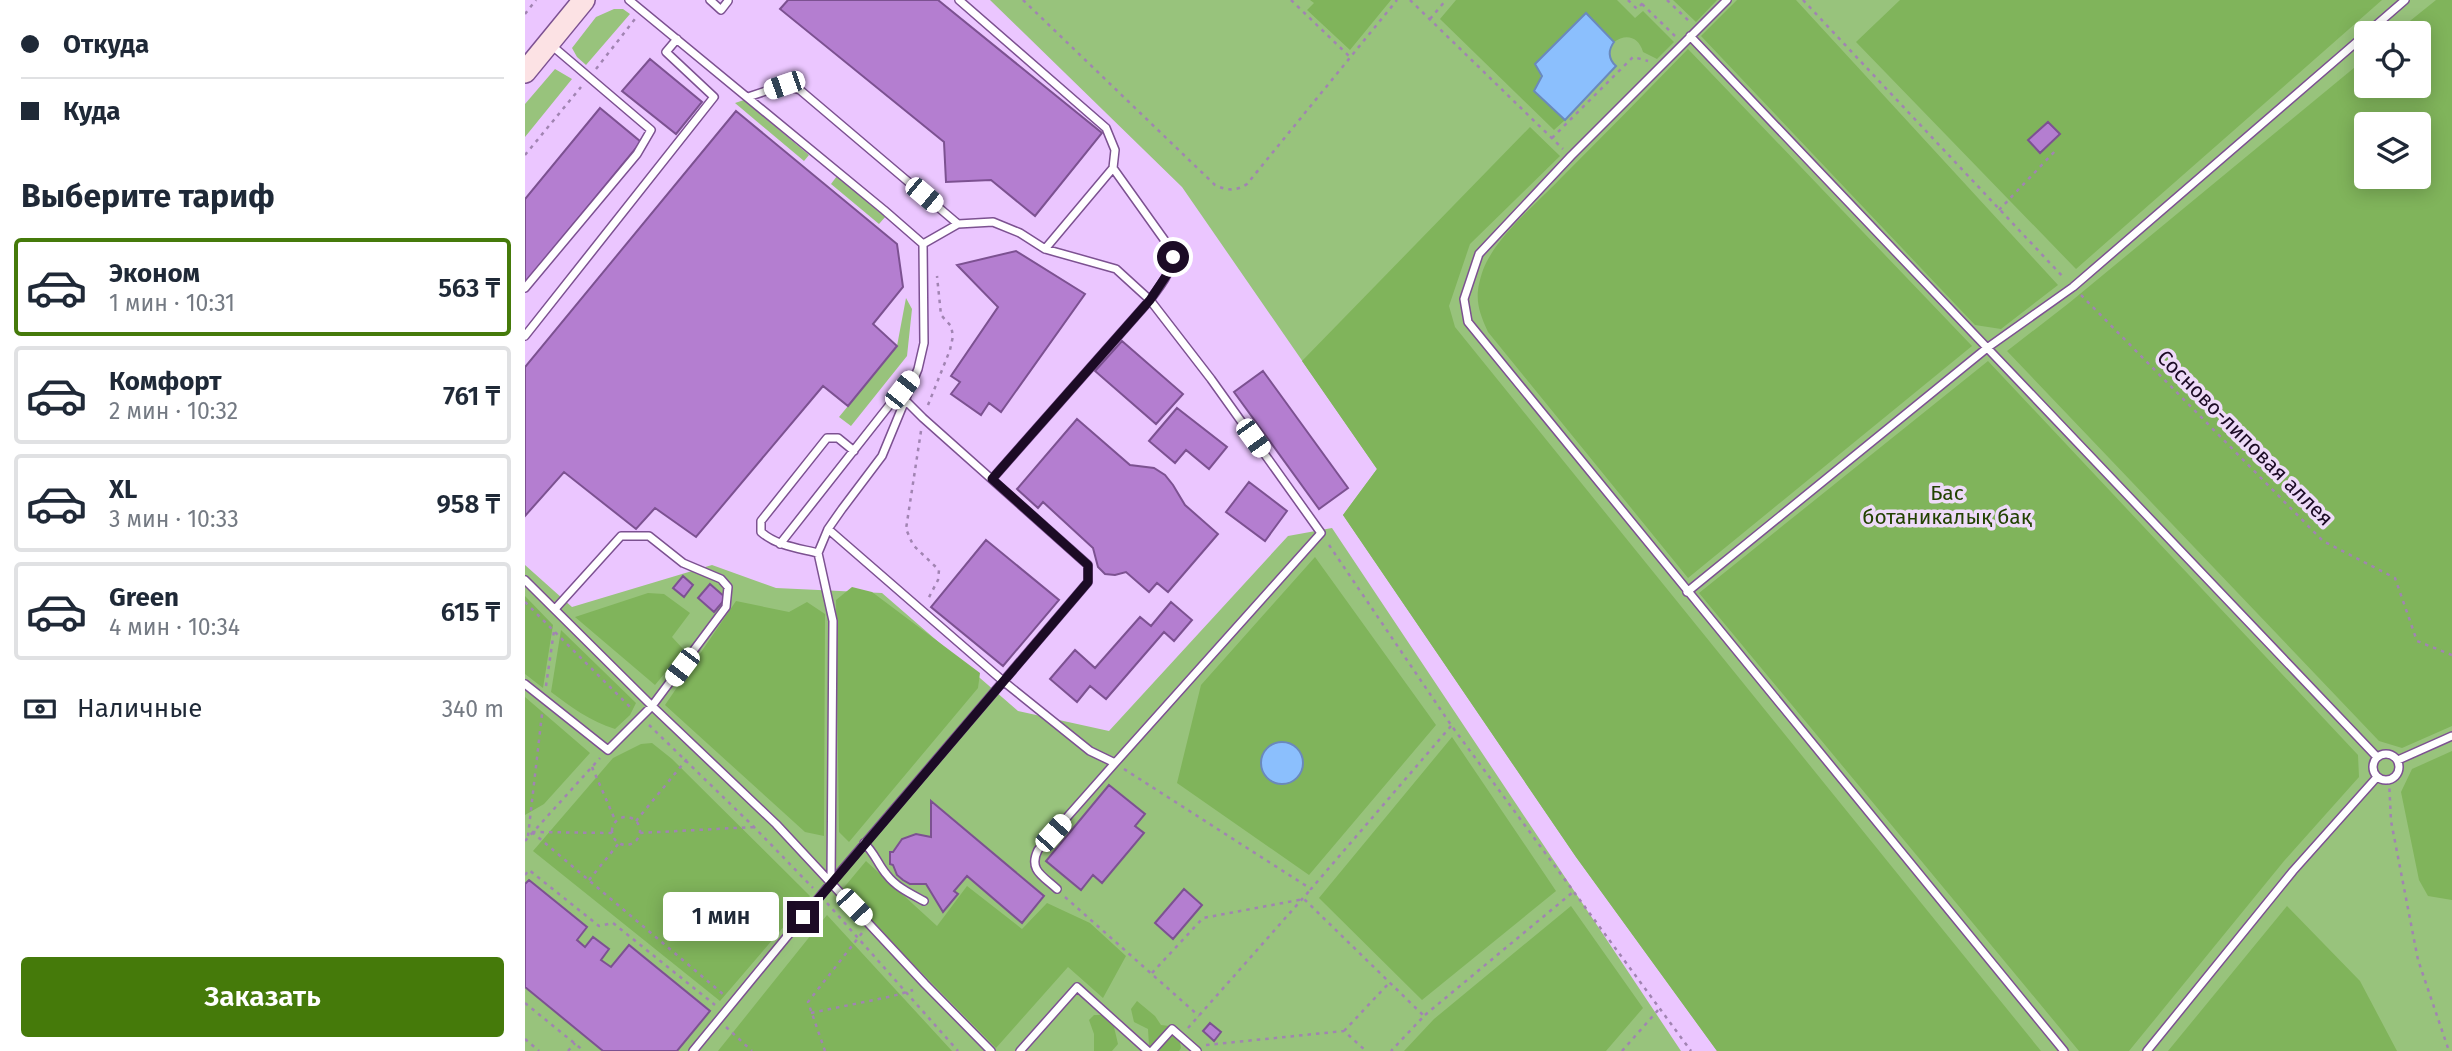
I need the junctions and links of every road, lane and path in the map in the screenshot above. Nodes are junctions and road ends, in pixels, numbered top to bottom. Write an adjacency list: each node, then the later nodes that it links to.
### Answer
1 (536, 0): 19 (path)
2 (584, 0): 26 (street)
3 (629, 0): 25 (lane)
4 (710, 0): 17 (lane)
5 (958, 0): 39 (lane)
6 (1023, 0): 29 (path)
7 (1291, 0): 29 (path)
8 (1397, 0): 29 (path)
9 (1410, 0): 21 (path)
10 (1446, 0): 21 (path)
11 (1628, 0): 18 (path)
12 (1646, 0): 18 (path)
13 (1667, 0): 23 (path)
14 (1727, 0): 23 (lane)
15 (1803, 0): 40 (path, Сосново-липовая аллея)
16 (2406, 0): 22 (lane)
17 (728, 1)
18 (1642, 4): 27 (path)
19 (525, 14)
20 (637, 16): 31 (path)
21 (1430, 19): 35 (path)
22 (2381, 21)
23 (1697, 30): 24 (lane)
24 (1690, 36): 27 (lane); 48 (lane)
25 (677, 39): 34 (lane); 47 (lane)
26 (549, 43): 32 (street); 45 (lane)
27 (1683, 43): 30 (lane)
28 (2354, 44): 44 (lane)
29 (1350, 56)
30 (1661, 65): 35 (path); 38 (lane)
31 (596, 69)
32 (525, 72)
33 (584, 84): 37 (path)
34 (748, 97): 41 (lane); 42 (lane)
35 (1552, 138): 38 (path)
36 (2056, 150): 40 (path)
37 (525, 155)
38 (1571, 156): 59 (lane)
39 (1114, 168): 43 (lane); 46 (lane)
40 (1999, 210): 44 (path, Сосново-липовая аллея)
41 (958, 224): 42 (lane); 43 (lane)
42 (923, 244): 49 (lane); 51 (path)
43 (1045, 249): 46 (lane)
44 (2073, 287): 48 (lane); 64 (path, Сосново-липовая аллея)
45 (525, 288)
46 (1150, 300): 53 (lane); 55 (lane)
47 (525, 335)
48 (1987, 348): 59 (lane); 74 (lane)
49 (918, 369): 50 (lane); 52 (lane)
50 (904, 399): 51 (lane); 54 (lane)
51 (923, 418): 53 (lane); 62 (path)
52 (853, 451): 56 (lane); 56 (lane)
53 (992, 479): 65 (lane)
54 (828, 528): 57 (lane); 62 (lane)
55 (1321, 533): 70 (path); 77 (lane)
56 (780, 544): 57 (lane)
57 (818, 552): 93 (lane)
58 (525, 580): 61 (lane)
59 (1687, 592): 135 (lane)
60 (525, 602): 63 (path)
61 (555, 609): 68 (lane); 68 (lane)
62 (922, 610): 65 (lane)
63 (554, 631): 67 (path); 69 (path)
64 (2452, 655)
65 (1003, 681): 77 (lane); 90 (lane)
66 (525, 684): 67 (lane)
67 (544, 699): 73 (lane); 87 (path)
68 (652, 706): 69 (lane); 72 (lane)
69 (642, 719): 73 (lane); 75 (path)
70 (1451, 725): 96 (path); 97 (path)
71 (2452, 736): 76 (lane)
72 (697, 749): 75 (path); 93 (lane)
73 (608, 750): 78 (path)
74 (2377, 757): 76 (lane); 79 (lane)
75 (687, 760): 81 (path); 83 (path)
76 (2397, 760): 80 (lane)
77 (1115, 763): 94 (lane); 96 (path)
78 (591, 767): 82 (path); 84 (path)
79 (2377, 777): 80 (lane); 136 (lane)
80 (2389, 780): 137 (path)
81 (636, 821): 82 (path); 86 (path)
82 (616, 822): 85 (path)
83 (754, 827): 86 (path); 98 (path)
84 (533, 832): 85 (path); 87 (path); 92 (path)
85 (613, 833): 89 (path)
86 (639, 833): 89 (path)
87 (528, 836): 88 (path)
88 (525, 841)
89 (619, 843): 92 (path)
90 (865, 843): 93 (lane); 100 (lane)
91 (525, 875): 111 (path)
92 (589, 880): 108 (path)
93 (831, 883): 95 (lane); 98 (lane)
94 (1057, 889): 104 (path)
95 (838, 890): 101 (path); 102 (lane)
96 (1311, 890): 99 (path)
97 (1573, 892): 110 (path); 114 (path)
98 (820, 896): 101 (path); 108 (lane)
99 (1304, 899): 104 (path); 105 (path); 113 (path)
100 (924, 901)
101 (828, 903): 103 (path)
102 (870, 923): 103 (path); 106 (lane)
103 (858, 937): 107 (path); 112 (path)
104 (1152, 973): 113 (path)
105 (1390, 982): 114 (path); 115 (path)
106 (925, 984): 107 (path); 128 (lane)
107 (907, 992): 112 (path); 127 (path)
108 (733, 1002): 111 (lane)
109 (525, 1003): 119 (path)
110 (1660, 1008): 133 (path); 134 (path)
111 (724, 1013): 124 (lane)
112 (811, 1013): 126 (path)
113 (1199, 1016): 117 (path)
114 (1424, 1016): 132 (path)
115 (1344, 1031): 120 (path); 131 (path)
116 (719, 1035): 125 (path)
117 (1181, 1037): 120 (lane); 130 (lane)
118 (525, 1039): 121 (path)
119 (575, 1043): 122 (path); 123 (path)
120 (1195, 1049)
121 (540, 1051)
122 (568, 1051)
123 (584, 1051)
124 (692, 1051)
125 (752, 1051)
126 (825, 1051)
127 (958, 1051)
128 (991, 1051)
129 (1020, 1051): 130 (lane)
130 (1150, 1051)
131 (1366, 1051)
132 (1391, 1051)
133 (1622, 1051)
134 (1691, 1051)
135 (2064, 1051)
136 (2147, 1051)
137 (2449, 1051)

